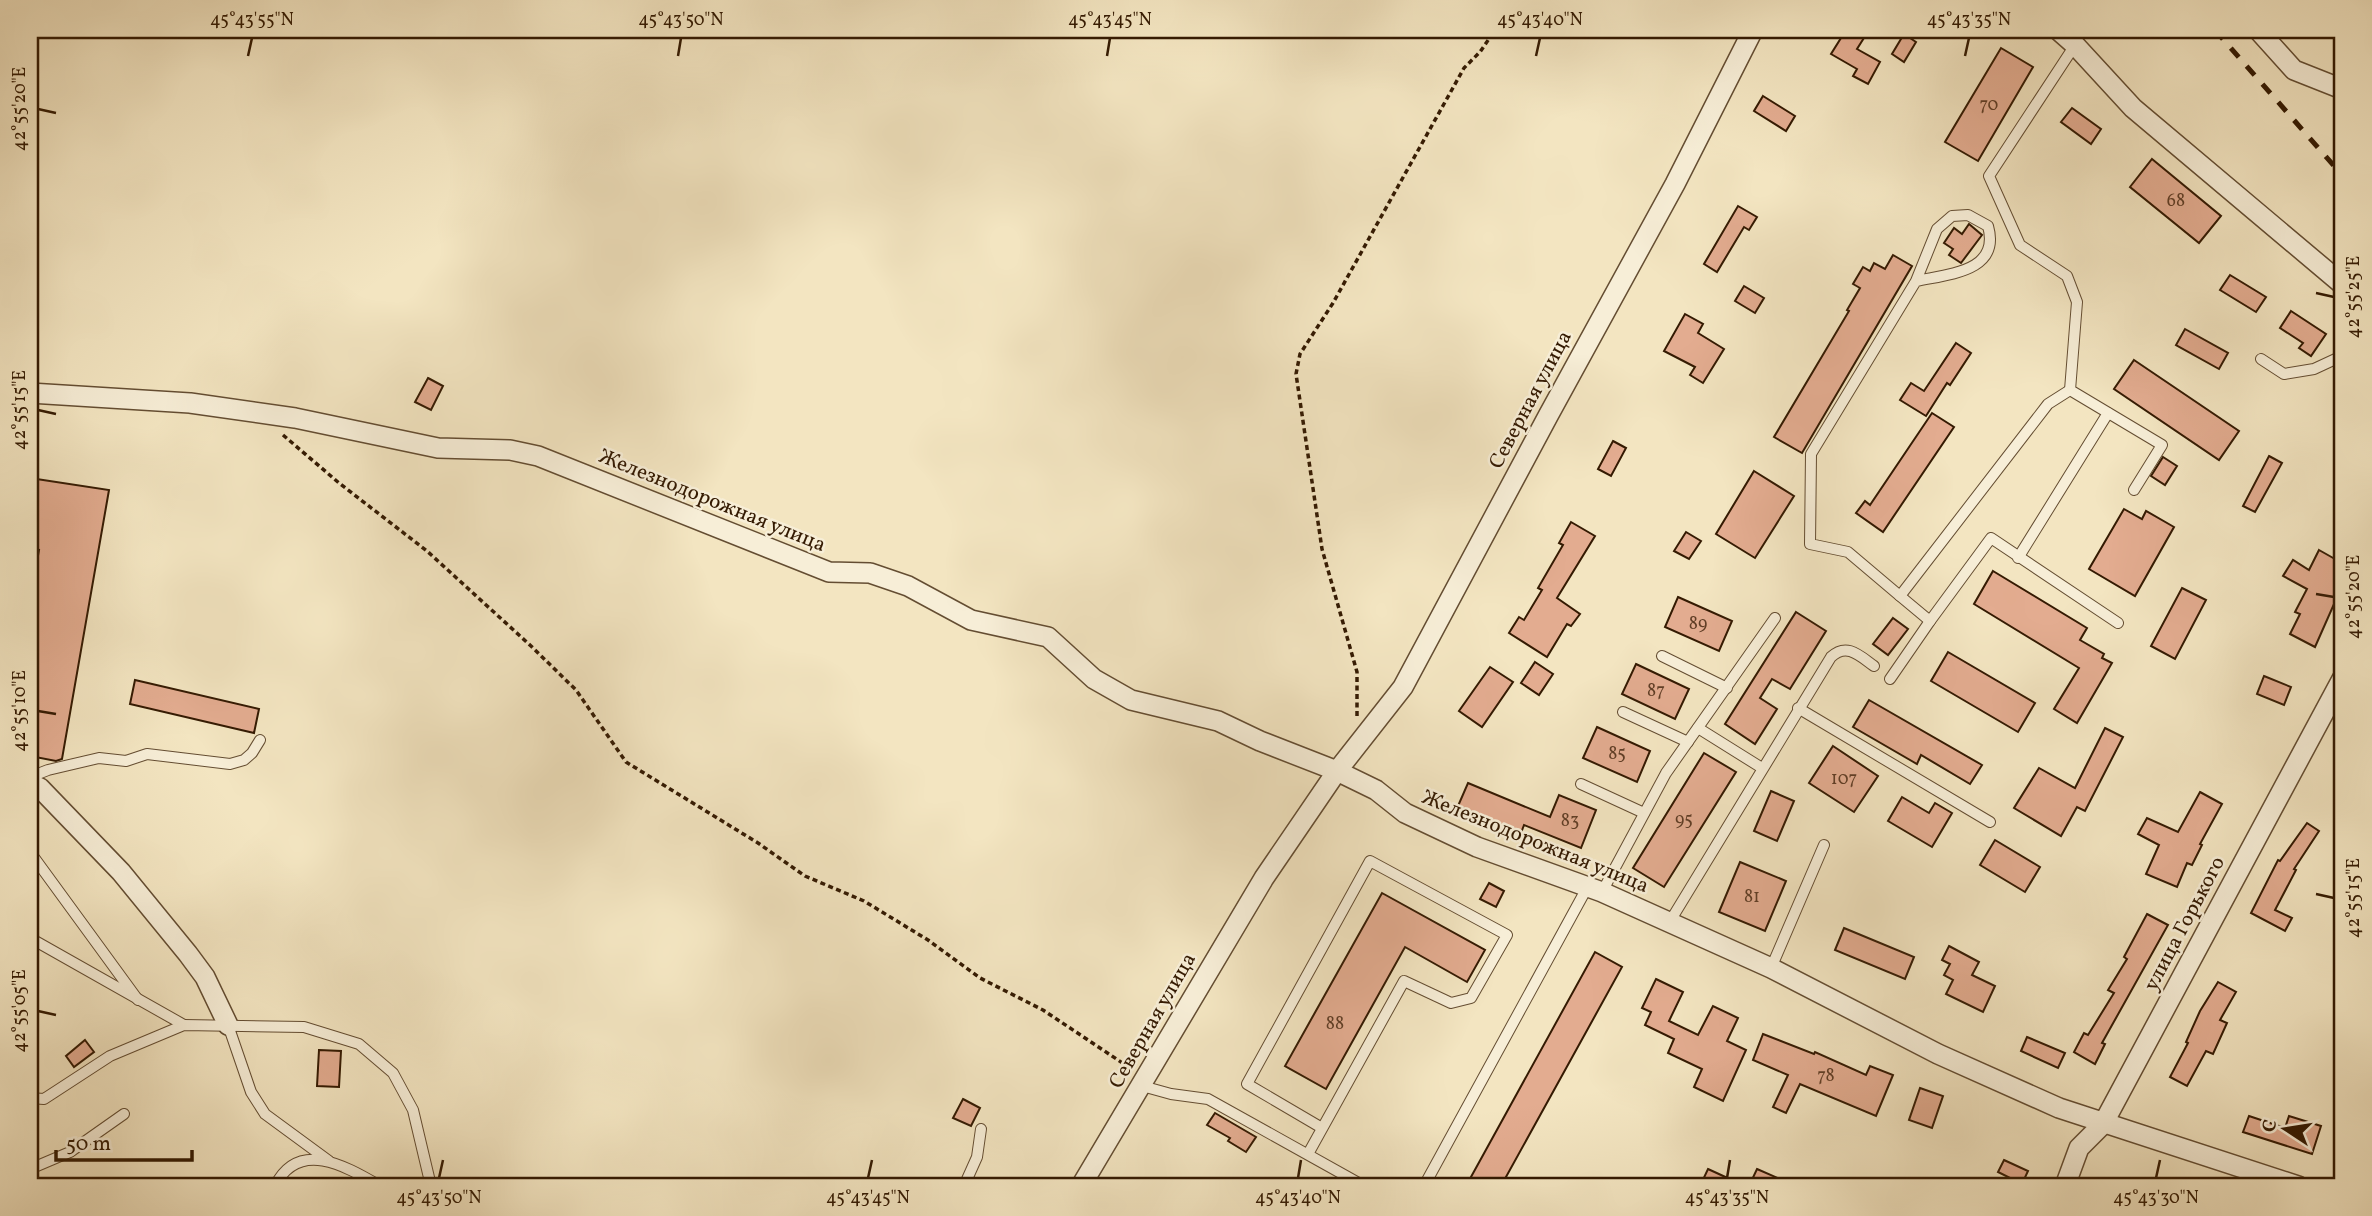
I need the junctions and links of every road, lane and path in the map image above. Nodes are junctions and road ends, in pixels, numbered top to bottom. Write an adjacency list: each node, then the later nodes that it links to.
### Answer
1 (1495, 30): 30 (path)
2 (1925, 30): 3 (path)
3 (1961, 30)
4 (2058, 30): 7 (street)
5 (2258, 30): 8 (street)
6 (1751, 34): 35 (street, Северная улица)
7 (2075, 45): 10 (street); 13 (lane)
8 (2342, 89)
9 (1916, 281): 9 (lane); 19 (lane)
10 (2342, 284)
11 (2342, 356): 12 (lane)
12 (2262, 359)
13 (2070, 390): 15 (lane); 19 (lane)
14 (30, 393): 35 (street, Железнодорожная улица)
15 (2108, 413): 17 (lane); 18 (lane)
16 (277, 430): 50 (path)
17 (2134, 490)
18 (2018, 558): 21 (lane); 22 (lane)
19 (1900, 596): 21 (lane)
20 (1775, 618): 27 (lane)
21 (1930, 621): 25 (lane)
22 (2118, 623)
23 (1662, 656): 27 (lane)
24 (1874, 666): 28 (lane)
25 (1891, 679)
26 (2342, 679): 53 (street, улица Горького)
27 (1727, 688): 31 (lane)
28 (1798, 708): 34 (lane); 40 (lane)
29 (1623, 712): 33 (lane)
30 (1357, 719)
31 (1698, 729): 33 (lane); 34 (lane)
32 (260, 740): 36 (lane)
33 (1688, 742): 39 (lane)
34 (1762, 768): 44 (lane)
35 (1337, 771): 43 (street, Железнодорожная улица); 50 (street, Северная улица)
36 (30, 777)
37 (30, 783): 49 (street)
38 (1581, 784): 39 (lane)
39 (1644, 813): 43 (lane)
40 (1990, 822)
41 (1824, 845): 46 (lane)
42 (30, 852): 47 (lane)
43 (1595, 889): 44 (street, Железнодорожная улица); 65 (lane)
44 (1669, 923): 46 (street, Железнодорожная улица)
45 (30, 938): 47 (lane)
46 (1771, 968): 53 (street, Железнодорожная улица)
47 (138, 1000): 48 (lane)
48 (184, 1025): 49 (lane); 51 (lane)
49 (228, 1025): 57 (lane); 61 (lane)
50 (1144, 1082): 56 (lane); 63 (street, Северная улица)
51 (30, 1098)
52 (124, 1114): 58 (lane)
53 (2103, 1124): 66 (street, улица Горького); 67 (street, Железнодорожная улица)
54 (1322, 1128): 54 (lane); 56 (lane)
55 (981, 1129): 62 (lane)
56 (1308, 1154): 64 (lane)
57 (329, 1161): 59 (lane); 60 (lane)
58 (30, 1169)
59 (275, 1186)
60 (380, 1186)
61 (431, 1186)
62 (964, 1186)
63 (1081, 1186)
64 (1364, 1186)
65 (1424, 1186)
66 (2065, 1186)
67 (2298, 1186)

